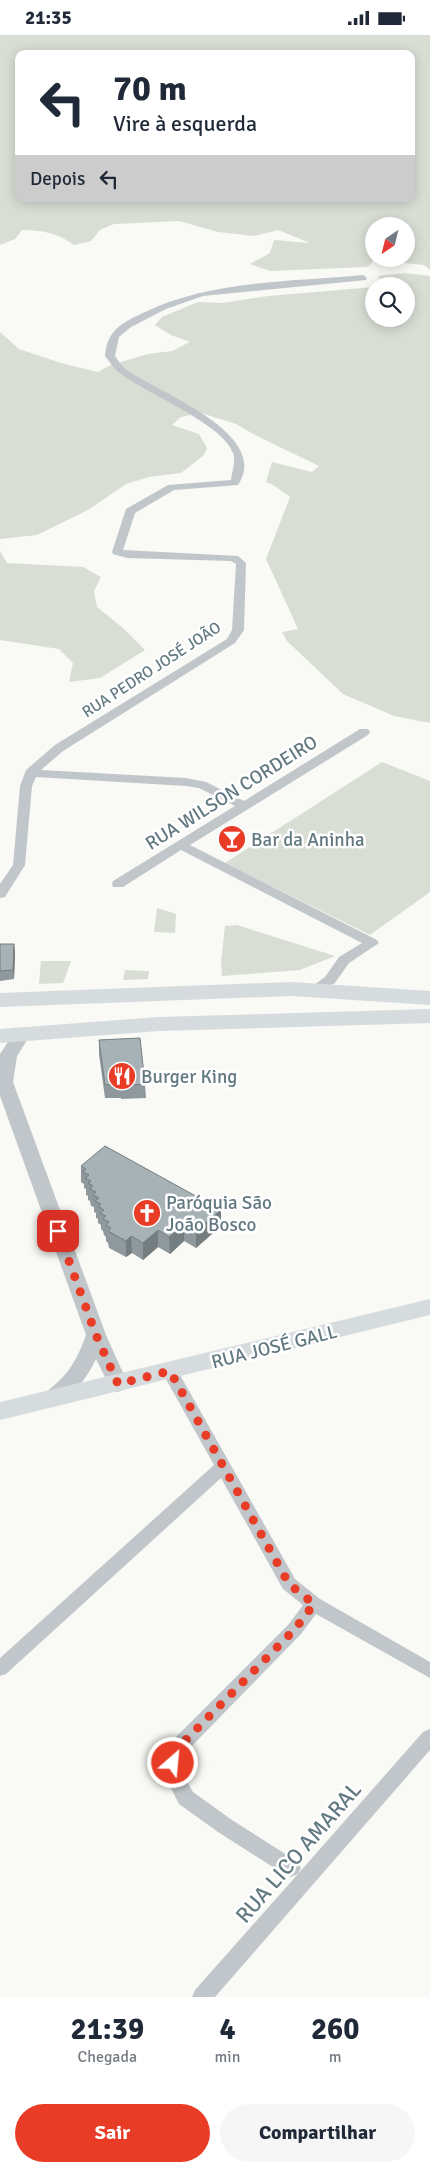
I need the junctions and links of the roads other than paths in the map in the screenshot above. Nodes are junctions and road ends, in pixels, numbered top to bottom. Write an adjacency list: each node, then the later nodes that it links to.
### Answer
1 (362, 278): 3 (street, RUA PEDRO JOSÉ JOÃO)
2 (364, 733): 4 (street, RUA WILSON CORDEIRO)
3 (30, 773): 4 (street); 7 (street)
4 (246, 806): 5 (street, RUA WILSON CORDEIRO)
5 (181, 845): 6 (street, RUA WILSON CORDEIRO); 8 (street)
6 (118, 884)
7 (0, 894)
8 (314, 990): 9 (main road); 10 (main road); 12 (main road)
9 (430, 998)
10 (0, 999)
11 (430, 1016): 12 (main road)
12 (278, 1021): 13 (main road)
13 (22, 1034): 14 (main road); 15 (street)
14 (0, 1036)
15 (2, 1080): 17 (street)
16 (430, 1307): 18 (main road, RUA JOSÉ GALL)
17 (96, 1335): 19 (street); 20 (street)
18 (170, 1371): 19 (main road, RUA JOSÉ GALL); 22 (street)
19 (118, 1384): 20 (main road, RUA JOSÉ GALL)
20 (49, 1401): 21 (main road, RUA JOSÉ GALL)
21 (0, 1411)
22 (223, 1466): 23 (street); 24 (street)
23 (314, 1604): 25 (street); 27 (street)
24 (0, 1669)
25 (430, 1671)
26 (430, 1737): 28 (street, RUA LICO AMARAL)
27 (291, 1868)
28 (202, 1997)

